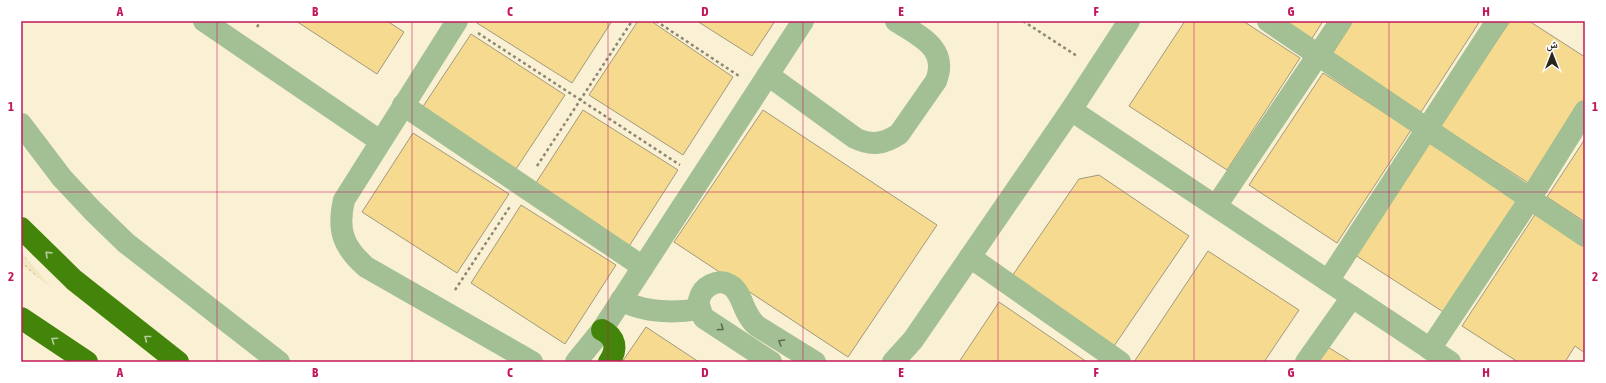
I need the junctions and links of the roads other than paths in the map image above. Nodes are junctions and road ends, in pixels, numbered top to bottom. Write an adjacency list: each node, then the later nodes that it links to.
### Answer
1 (204, 21): 16 (street)
2 (803, 21): 10 (street)
3 (896, 21): 10 (street)
4 (1129, 21): 12 (street)
5 (1268, 21): 9 (street)
6 (1340, 21): 9 (street)
7 (1497, 21): 15 (street)
8 (464, 25): 11 (street)
9 (1318, 55): 15 (street); 18 (street)
10 (763, 82): 22 (street)
11 (403, 105): 16 (street); 22 (street)
12 (1071, 110): 18 (street); 21 (street)
13 (1585, 111): 17 (street)
14 (21, 124): 33 (street)
15 (1427, 129): 17 (street); 23 (street)
16 (380, 141): 34 (street)
17 (1530, 199): 20 (street); 30 (street)
18 (1216, 206): 23 (street)
19 (21, 228): 32 (highway, one-way to 19)
20 (1585, 236)
21 (970, 257): 29 (street); 41 (street)
22 (643, 267): 25 (street)
23 (1328, 281): 24 (street)
24 (1352, 297): 30 (street); 42 (street)
25 (621, 300): 26 (street); 28 (street)
26 (700, 309): 37 (street, one-way to 37); 38 (street, one-way to 26)
27 (21, 318): 31 (highway, one-way to 27)
28 (602, 330): 35 (street); 36 (highway)
29 (913, 340): 39 (street); 40 (street)
30 (1430, 349): 43 (street)
31 (87, 362)
32 (178, 362)
33 (279, 362)
34 (532, 362)
35 (576, 362)
36 (609, 362)
37 (771, 362)
38 (815, 362)
39 (893, 362)
40 (905, 362)
41 (1120, 362)
42 (1306, 362)
43 (1450, 362)

